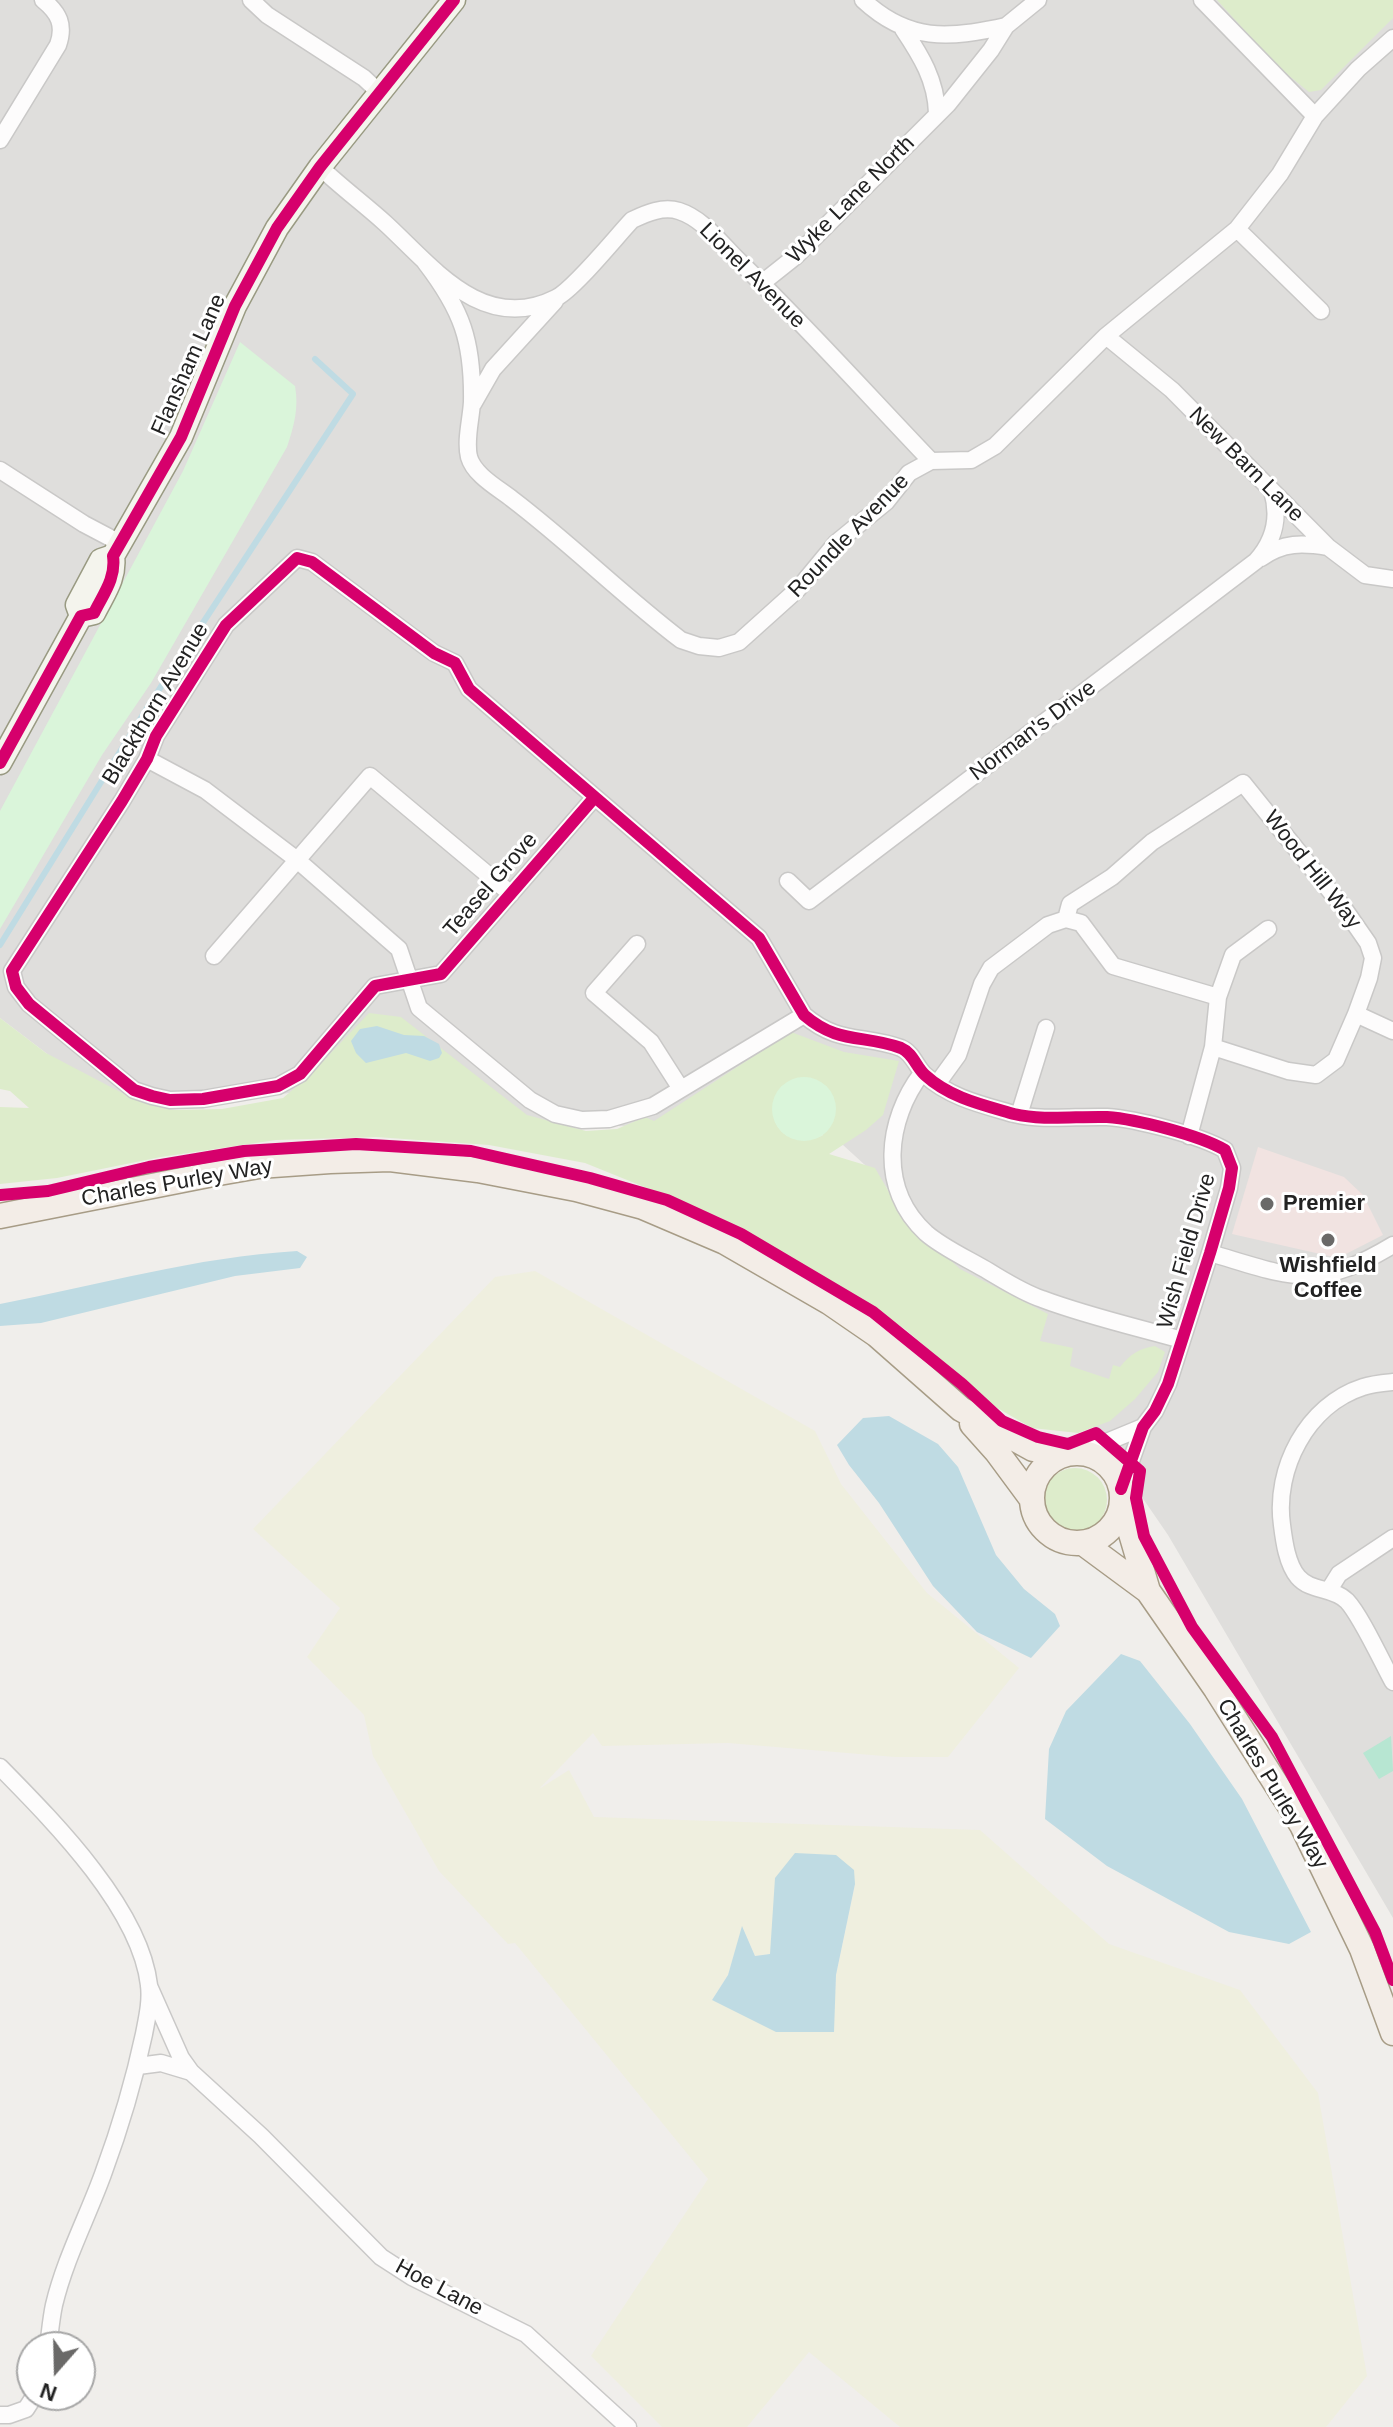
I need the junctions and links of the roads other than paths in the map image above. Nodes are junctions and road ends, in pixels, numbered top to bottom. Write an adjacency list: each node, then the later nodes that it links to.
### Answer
1 (43, 0): 13 (street)
2 (251, 0): 10 (street)
3 (454, 0): 10 (main road, Flansham Lane)
4 (863, 0): 8 (street)
5 (1038, 0): 7 (street, Wyke Lane North)
6 (1202, 0): 12 (street)
7 (1006, 26): 8 (street); 11 (street, Wyke Lane North)
8 (903, 29): 11 (street)
9 (1393, 38): 12 (street, Roundle Avenue)
10 (380, 93): 14 (main road, Flansham Lane)
11 (937, 113): 17 (street, Wyke Lane North)
12 (1315, 116): 15 (street, Roundle Avenue)
13 (0, 140)
14 (320, 167): 16 (street); 26 (main road, Flansham Lane)
15 (1237, 229): 19 (street); 20 (street, Roundle Avenue)
16 (425, 262): 18 (street); 21 (street, Roundle Avenue)
17 (762, 283): 18 (street, Lionel Avenue); 22 (street, Lionel Avenue)
18 (559, 297): 21 (street, Roundle Avenue)
19 (1321, 311)
20 (1106, 336): 22 (street, Roundle Avenue); 24 (street, New Barn Lane)
21 (472, 405): 22 (street, Roundle Avenue)
22 (931, 461)
23 (0, 470): 26 (street)
24 (1272, 491): 25 (street, New Barn Lane); 27 (street, Norman's Drive)
25 (1328, 547): 27 (street, Norman's Drive); 28 (street, New Barn Lane)
26 (116, 549): 30 (main road, Flansham Lane)
27 (1256, 561): 33 (street, Norman's Drive)
28 (1393, 579)
29 (147, 759): 31 (street, Blackthorn Avenue); 32 (street); 39 (street, Blackthorn Avenue)
30 (0, 763)
31 (594, 798): 34 (street, Teasel Grove); 42 (street, Blackthorn Avenue)
32 (296, 859): 34 (street); 38 (street); 39 (street)
33 (788, 881)
34 (511, 894): 39 (street, Teasel Grove)
35 (1066, 919): 40 (street); 41 (street, Wood Hill Way); 47 (street)
36 (1268, 929): 40 (street)
37 (637, 944): 48 (street)
38 (214, 956)
39 (408, 979): 48 (street)
40 (1218, 997): 45 (street)
41 (1356, 1014): 44 (street); 45 (street, Wood Hill Way)
42 (804, 1015): 46 (street, Wish Field Drive); 48 (street)
43 (1046, 1028): 49 (street)
44 (1393, 1031)
45 (1213, 1047): 50 (street)
46 (922, 1073): 47 (street, Wish Field Drive); 54 (street)
47 (937, 1084): 49 (street, Wish Field Drive)
48 (681, 1089)
49 (1019, 1115): 50 (street, Wish Field Drive)
50 (1189, 1136): 53 (street, Wish Field Drive)
51 (0, 1216): 56 (main road, Charles Purley Way)
52 (1393, 1245): 53 (street)
53 (1210, 1253): 54 (street, Wish Field Drive)
54 (1182, 1340): 57 (street, Wish Field Drive)
55 (1393, 1382): 63 (street)
56 (961, 1409): 58 (main road, Charles Purley Way); 60 (main road, Charles Purley Way)
57 (1143, 1427): 58 (street); 59 (street, Wish Field Drive)
58 (1073, 1453): 59 (main road); 60 (main road)
59 (1122, 1496): 62 (main road); 64 (main road, Charles Purley Way)
60 (1031, 1498): 62 (main road)
61 (1393, 1538): 63 (street)
62 (1083, 1543): 64 (main road, Charles Purley Way)
63 (1329, 1590): 65 (street)
64 (1148, 1591): 68 (main road, Charles Purley Way)
65 (1393, 1682)
66 (0, 1767): 67 (street, Hoe Lane)
67 (149, 1986): 69 (street, Hoe Lane); 70 (street, Hoe Lane)
68 (1393, 2033)
69 (138, 2066): 70 (street); 71 (street, Hoe Lane)
70 (191, 2072): 72 (street, Hoe Lane)
71 (50, 2331)
72 (628, 2427)

